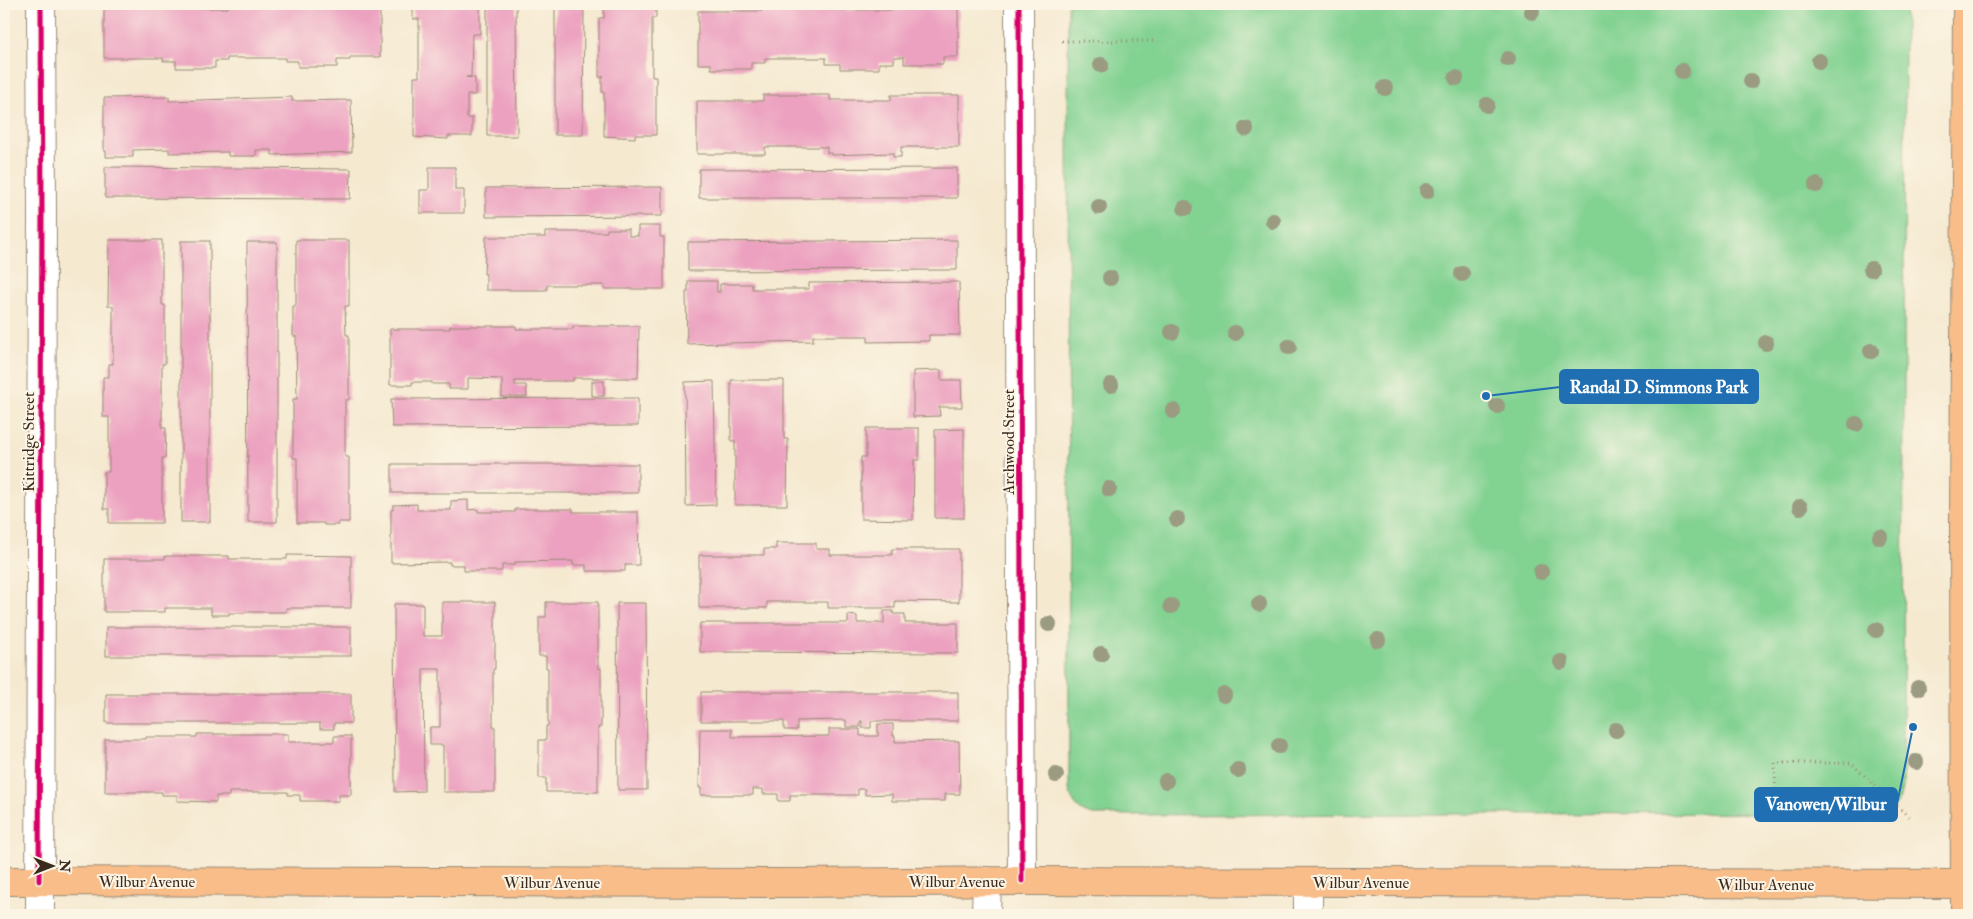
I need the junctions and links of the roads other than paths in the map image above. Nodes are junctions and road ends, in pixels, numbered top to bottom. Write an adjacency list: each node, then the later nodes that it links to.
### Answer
1 (41, 4): 5 (street, Kittridge Street)
2 (1019, 4): 7 (street, Archwood Street)
3 (1967, 4): 9 (main road)
4 (4, 881): 5 (main road, Wilbur Avenue)
5 (39, 881): 6 (main road, Wilbur Avenue); 10 (street, Kittridge Street)
6 (986, 881): 7 (main road, Wilbur Avenue); 11 (street)
7 (1022, 881): 8 (main road, Wilbur Avenue)
8 (1308, 882): 9 (main road, Wilbur Avenue); 12 (street)
9 (1967, 884): 13 (main road)
10 (40, 915)
11 (986, 915)
12 (1308, 915)
13 (1965, 915)

